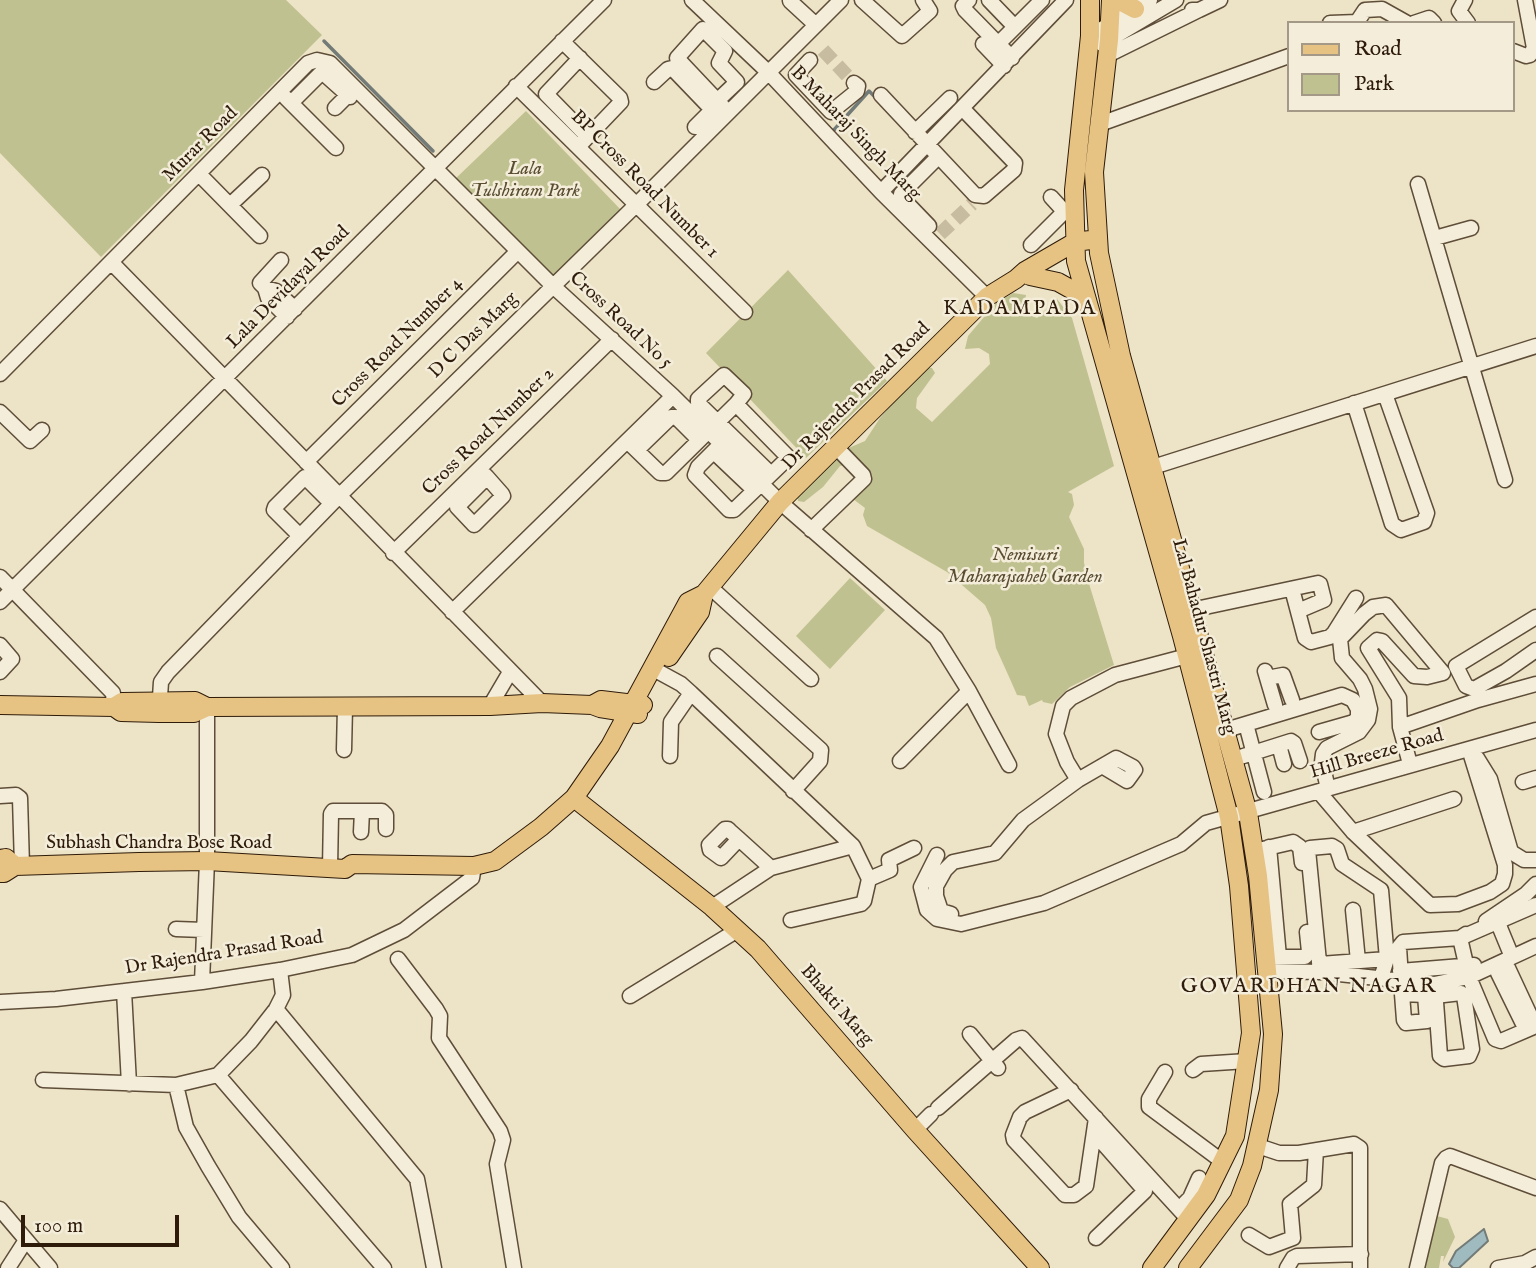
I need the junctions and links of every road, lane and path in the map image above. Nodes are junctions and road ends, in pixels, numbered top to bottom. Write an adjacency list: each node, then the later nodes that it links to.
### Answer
1 (604, 0): 27 (street, Lala Devidayal Road)
2 (692, 0): 36 (street, B Maharaj Singh Marg)
3 (841, 0): 24 (street, D C Das Marg)
4 (862, 0): 5 (street)
5 (923, 0)
6 (969, 0): 29 (street)
7 (989, 0): 25 (street)
8 (1066, 0): 21 (street)
9 (1090, 0): 30 (main road, Lal Bahadur Shastri Marg)
10 (1111, 0): 26 (main road, Lal Bahadur Shastri Marg)
11 (1118, 0): 18 (main road)
12 (1176, 0): 18 (street)
13 (1220, 0): 19 (street)
14 (1465, 0): 23 (street)
15 (1525, 0): 31 (street)
16 (790, 1): 24 (street)
17 (1034, 2): 21 (street); 25 (street)
18 (1147, 6): 19 (street); 26 (street); 26 (street)
19 (1199, 10): 26 (street)
20 (1389, 18): 22 (street)
21 (1049, 20): 35 (street)
22 (1358, 21)
23 (1466, 21)
24 (816, 25): 36 (street, D C Das Marg)
25 (1015, 27): 29 (street)
26 (1109, 40): 30 (street); 51 (main road, Lal Bahadur Shastri Marg)
27 (562, 41): 33 (street); 39 (street, Lala Devidayal Road)
28 (983, 44): 35 (street)
29 (998, 44): 35 (street)
30 (1089, 44): 74 (main road, Lal Bahadur Shastri Marg)
31 (1515, 52)
32 (1288, 56): 51 (street)
33 (580, 58): 54 (street); 54 (street)
34 (810, 60): 42 (street)
35 (1005, 62): 48 (street)
36 (768, 72): 46 (street, B Maharaj Singh Marg); 50 (street, D C Das Marg)
37 (654, 82): 50 (street)
38 (855, 83): 42 (street)
39 (516, 86): 54 (street, BP Cross Road Number 1); 58 (street, Lala Devidayal Road)
40 (280, 92): 41 (street, Murar Road); 45 (street); 59 (street, Murar Road)
41 (352, 92): 45 (street); 47 (street); 49 (street); 58 (street, Murar Road)
42 (812, 93): 46 (street)
43 (881, 95): 53 (street)
44 (950, 98): 53 (street)
45 (291, 103): 56 (street)
46 (800, 105): 62 (street, B Maharaj Singh Marg)
47 (335, 108)
48 (962, 109): 55 (street); 55 (street)
49 (364, 110)
50 (720, 110): 50 (street); 52 (street); 66 (street, D C Das Marg)
51 (1100, 124): 73 (main road, Lal Bahadur Shastri Marg)
52 (695, 127)
53 (915, 132): 55 (street)
54 (583, 142): 66 (street, BP Cross Road Number 1)
55 (925, 147): 57 (street); 62 (street)
56 (336, 148)
57 (934, 161): 64 (street); 70 (street)
58 (435, 168): 75 (street, Cross Road No 5); 84 (street, Lala Devidayal Road)
59 (199, 174): 65 (street); 78 (street, Murar Road)
60 (262, 175): 65 (street)
61 (1419, 184): 71 (street)
62 (881, 192): 70 (street, B Maharaj Singh Marg)
63 (1051, 197): 72 (street)
64 (972, 204)
65 (230, 205): 69 (street)
66 (636, 205): 80 (street, D C Das Marg); 83 (street, BP Cross Road Number 1)
67 (1471, 228): 71 (street)
68 (1020, 234): 72 (street)
69 (260, 236)
70 (936, 237): 81 (street, B Maharaj Singh Marg)
71 (1435, 238): 87 (street)
72 (1031, 245): 77 (street)
73 (1098, 246): 74 (main road, Dr Rajendra Prasad Road); 101 (main road, Lal Bahadur Shastri Marg)
74 (1076, 249): 77 (main road, Dr Rajendra Prasad Road); 79 (main road); 82 (main road, Lal Bahadur Shastri Marg)
75 (518, 251): 80 (street, Cross Road No 5); 100 (street, Cross Road Number 4)
76 (281, 260): 84 (street)
77 (1044, 260): 79 (main road, Dr Rajendra Prasad Road)
78 (111, 263): 88 (street, Murar Road); 89 (street)
79 (1023, 277): 81 (main road, Dr Rajendra Prasad Road); 82 (main road)
80 (553, 286): 85 (street, Cross Road No 5); 105 (street, D C Das Marg)
81 (987, 297): 98 (main road, Dr Rajendra Prasad Road)
82 (1085, 297): 123 (main road, Lal Bahadur Shastri Marg)
83 (745, 312)
84 (291, 314): 89 (street, Lala Devidayal Road)
85 (612, 339): 91 (street, Cross Road No 5); 109 (street, Cross Road Number 2)
86 (1536, 346): 87 (street)
87 (1473, 366): 90 (street); 102 (street)
88 (0, 374)
89 (225, 379): 100 (street); 111 (street, Lala Devidayal Road)
90 (1385, 394): 92 (street); 92 (street)
91 (673, 396): 96 (street, Cross Road No 5); 97 (street)
92 (1354, 403): 101 (street)
93 (736, 404): 96 (street); 96 (street); 104 (street)
94 (0, 412): 95 (street)
95 (42, 430)
96 (708, 431): 97 (street); 97 (street); 99 (street, Cross Road No 5); 104 (street)
97 (632, 445): 118 (street)
98 (836, 447): 106 (main road, Dr Rajendra Prasad Road); 107 (street)
99 (717, 448): 104 (street, Cross Road No 5); 104 (street)
100 (306, 462): 103 (street)
101 (1153, 467): 116 (main road, Lal Bahadur Shastri Marg)
102 (1506, 480)
103 (317, 481): 105 (street); 108 (street)
104 (762, 483): 106 (street, Cross Road No 5)
105 (333, 495): 108 (street, D C Das Marg); 109 (street)
106 (780, 502): 107 (street, Cross Road No 5); 113 (main road, Dr Rajendra Prasad Road)
107 (811, 530): 133 (street, Cross Road No 5)
108 (297, 534): 144 (street, D C Das Marg)
109 (393, 552): 118 (street)
110 (0, 577): 111 (street)
111 (12, 589): 115 (street, Lala Devidayal Road); 143 (street)
112 (1292, 589): 116 (street); 117 (street); 117 (street)
113 (707, 590): 128 (main road, Dr Rajendra Prasad Road); 131 (street); 147 (main road, Dr Rajendra Prasad Road)
114 (1356, 598): 117 (street)
115 (0, 602)
116 (1191, 610): 151 (main road, Lal Bahadur Shastri Marg)
117 (1298, 611)
118 (452, 612): 127 (street)
119 (1536, 617): 125 (street)
120 (0, 645): 126 (street)
121 (1536, 650): 136 (street)
122 (717, 656): 169 (street)
123 (1187, 656): 168 (street); 177 (main road, Lal Bahadur Shastri Marg)
124 (1403, 663): 129 (street); 130 (street); 130 (street)
125 (1457, 666): 129 (street); 136 (street)
126 (0, 672)
127 (510, 672): 139 (street); 142 (street)
128 (659, 672): 134 (street); 147 (main road, Dr Rajendra Prasad Road)
129 (1443, 673): 170 (street)
130 (1386, 674): 137 (street)
131 (811, 679)
132 (1536, 684): 136 (street)
133 (969, 691): 162 (street); 166 (street, Cross Road No 5)
134 (691, 693): 160 (street); 169 (street)
135 (1314, 693): 138 (street)
136 (1476, 694): 149 (street)
137 (1399, 698): 149 (street); 152 (street)
138 (1292, 700): 141 (street); 141 (street)
139 (542, 703): 142 (main road); 147 (main road)
140 (0, 705): 143 (main road)
141 (1275, 705): 151 (street)
142 (490, 706): 146 (main road)
143 (114, 707): 144 (main road)
144 (159, 707): 145 (main road)
145 (207, 707): 146 (main road); 187 (street)
146 (345, 707): 158 (street)
147 (633, 709): 174 (main road, Dr Rajendra Prasad Road)
148 (1536, 720): 157 (street)
149 (1416, 721): 152 (street)
150 (1246, 724): 151 (street); 154 (street); 159 (street)
151 (1224, 726): 161 (main road, Lal Bahadur Shastri Marg)
152 (1400, 727): 165 (street)
153 (1536, 730): 157 (street, Hill Breeze Road)
154 (1319, 732)
155 (1536, 737): 157 (street)
156 (1279, 745): 159 (street); 163 (street); 164 (street)
157 (1468, 749): 165 (street, Hill Breeze Road); 180 (street); 186 (street)
158 (344, 750)
159 (1253, 753): 161 (street); 171 (street)
160 (670, 755)
161 (1234, 759): 176 (main road, Lal Bahadur Shastri Marg)
162 (900, 761)
163 (1300, 761)
164 (1284, 764)
165 (1410, 764): 170 (street, Hill Breeze Road)
166 (1009, 765)
167 (1102, 766): 168 (street)
168 (1078, 780): 197 (street)
169 (793, 791): 182 (street)
170 (1324, 791): 176 (street, Hill Breeze Road); 180 (street)
171 (1264, 792)
172 (0, 796): 188 (street)
173 (1454, 799): 180 (street)
174 (577, 802): 191 (main road, Dr Rajendra Prasad Road); 195 (main road, Bhakti Marg)
175 (362, 811): 178 (street); 179 (street); 190 (street)
176 (1250, 821): 177 (street, Hill Breeze Road); 184 (main road, Lal Bahadur Shastri Marg)
177 (1231, 825): 185 (street, Hill Breeze Road); 224 (main road, Lal Bahadur Shastri Marg)
178 (386, 829)
179 (361, 832)
180 (1353, 832)
181 (739, 839): 189 (street)
182 (853, 846): 189 (street); 192 (street)
183 (914, 848): 192 (street)
184 (1262, 849): 208 (main road, Lal Bahadur Shastri Marg); 208 (street)
185 (937, 855)
186 (1536, 859)
187 (207, 861): 188 (main road, Subhash Chandra Bose Road); 190 (main road, Subhash Chandra Bose Road); 201 (street)
188 (9, 866)
189 (771, 868): 195 (street)
190 (337, 869): 191 (main road, Subhash Chandra Bose Road)
191 (473, 872): 211 (street, Dr Rajendra Prasad Road)
192 (869, 879): 198 (street)
193 (1536, 884): 203 (street)
194 (1536, 905): 199 (street)
195 (712, 907): 202 (main road, Bhakti Marg)
196 (1353, 910): 207 (street)
197 (951, 914)
198 (791, 920)
199 (1498, 923): 203 (street); 209 (street)
200 (176, 929): 201 (street)
201 (204, 930): 214 (street)
202 (736, 931): 218 (street); 233 (main road, Bhakti Marg)
203 (1460, 938): 212 (street); 215 (street)
204 (1535, 950): 209 (street)
205 (398, 959): 255 (street)
206 (1387, 959): 207 (street); 210 (street); 213 (street)
207 (1358, 961): 210 (street)
208 (1272, 962): 210 (street); 235 (main road, Lal Bahadur Shastri Marg)
209 (1505, 963): 212 (street); 221 (street)
210 (1320, 968): 213 (street)
211 (280, 970): 214 (street, Dr Rajendra Prasad Road); 220 (street)
212 (1469, 976): 215 (street); 216 (street); 221 (street)
213 (1381, 978): 215 (street)
214 (202, 982): 217 (street, Dr Rajendra Prasad Road)
215 (1406, 984): 216 (street)
216 (1434, 990): 216 (street)
217 (124, 991): 219 (street, Dr Rajendra Prasad Road); 229 (street)
218 (629, 996)
219 (0, 1002)
220 (276, 1009): 227 (street); 254 (street)
221 (1532, 1027)
222 (970, 1034): 223 (street)
223 (993, 1061): 231 (street); 233 (street)
224 (1247, 1061): 225 (street); 237 (main road, Lal Bahadur Shastri Marg)
225 (1193, 1070)
226 (1165, 1072): 237 (street)
227 (218, 1075): 230 (street); 253 (street)
228 (43, 1080): 229 (street)
229 (129, 1084): 230 (street)
230 (176, 1086): 252 (street)
231 (1071, 1090): 232 (street); 232 (street)
232 (1095, 1125): 242 (street); 244 (street)
233 (917, 1132): 256 (main road, Bhakti Marg)
234 (1132, 1143): 242 (street)
235 (1258, 1146): 236 (street); 246 (main road, Lal Bahadur Shastri Marg)
236 (1316, 1150): 243 (street); 248 (street)
237 (1223, 1162): 242 (main road, Lal Bahadur Shastri Marg)
238 (1199, 1178): 242 (street)
239 (1536, 1188): 261 (street)
240 (1148, 1194): 242 (street)
241 (0, 1209): 245 (street)
242 (1185, 1209): 257 (main road, Lal Bahadur Shastri Marg)
243 (1249, 1235)
244 (1096, 1238)
245 (26, 1240): 250 (street); 251 (street)
246 (1209, 1241): 258 (main road, Lal Bahadur Shastri Marg); 259 (main road)
247 (1536, 1257): 262 (street)
248 (1361, 1261): 260 (street)
249 (1536, 1266): 263 (street)
250 (8, 1268)
251 (50, 1268)
252 (282, 1268)
253 (384, 1268)
254 (435, 1268)
255 (514, 1268)
256 (1040, 1268)
257 (1152, 1268)
258 (1188, 1268)
259 (1204, 1268)
260 (1287, 1268)
261 (1417, 1268)
262 (1498, 1268)
263 (1531, 1268)

